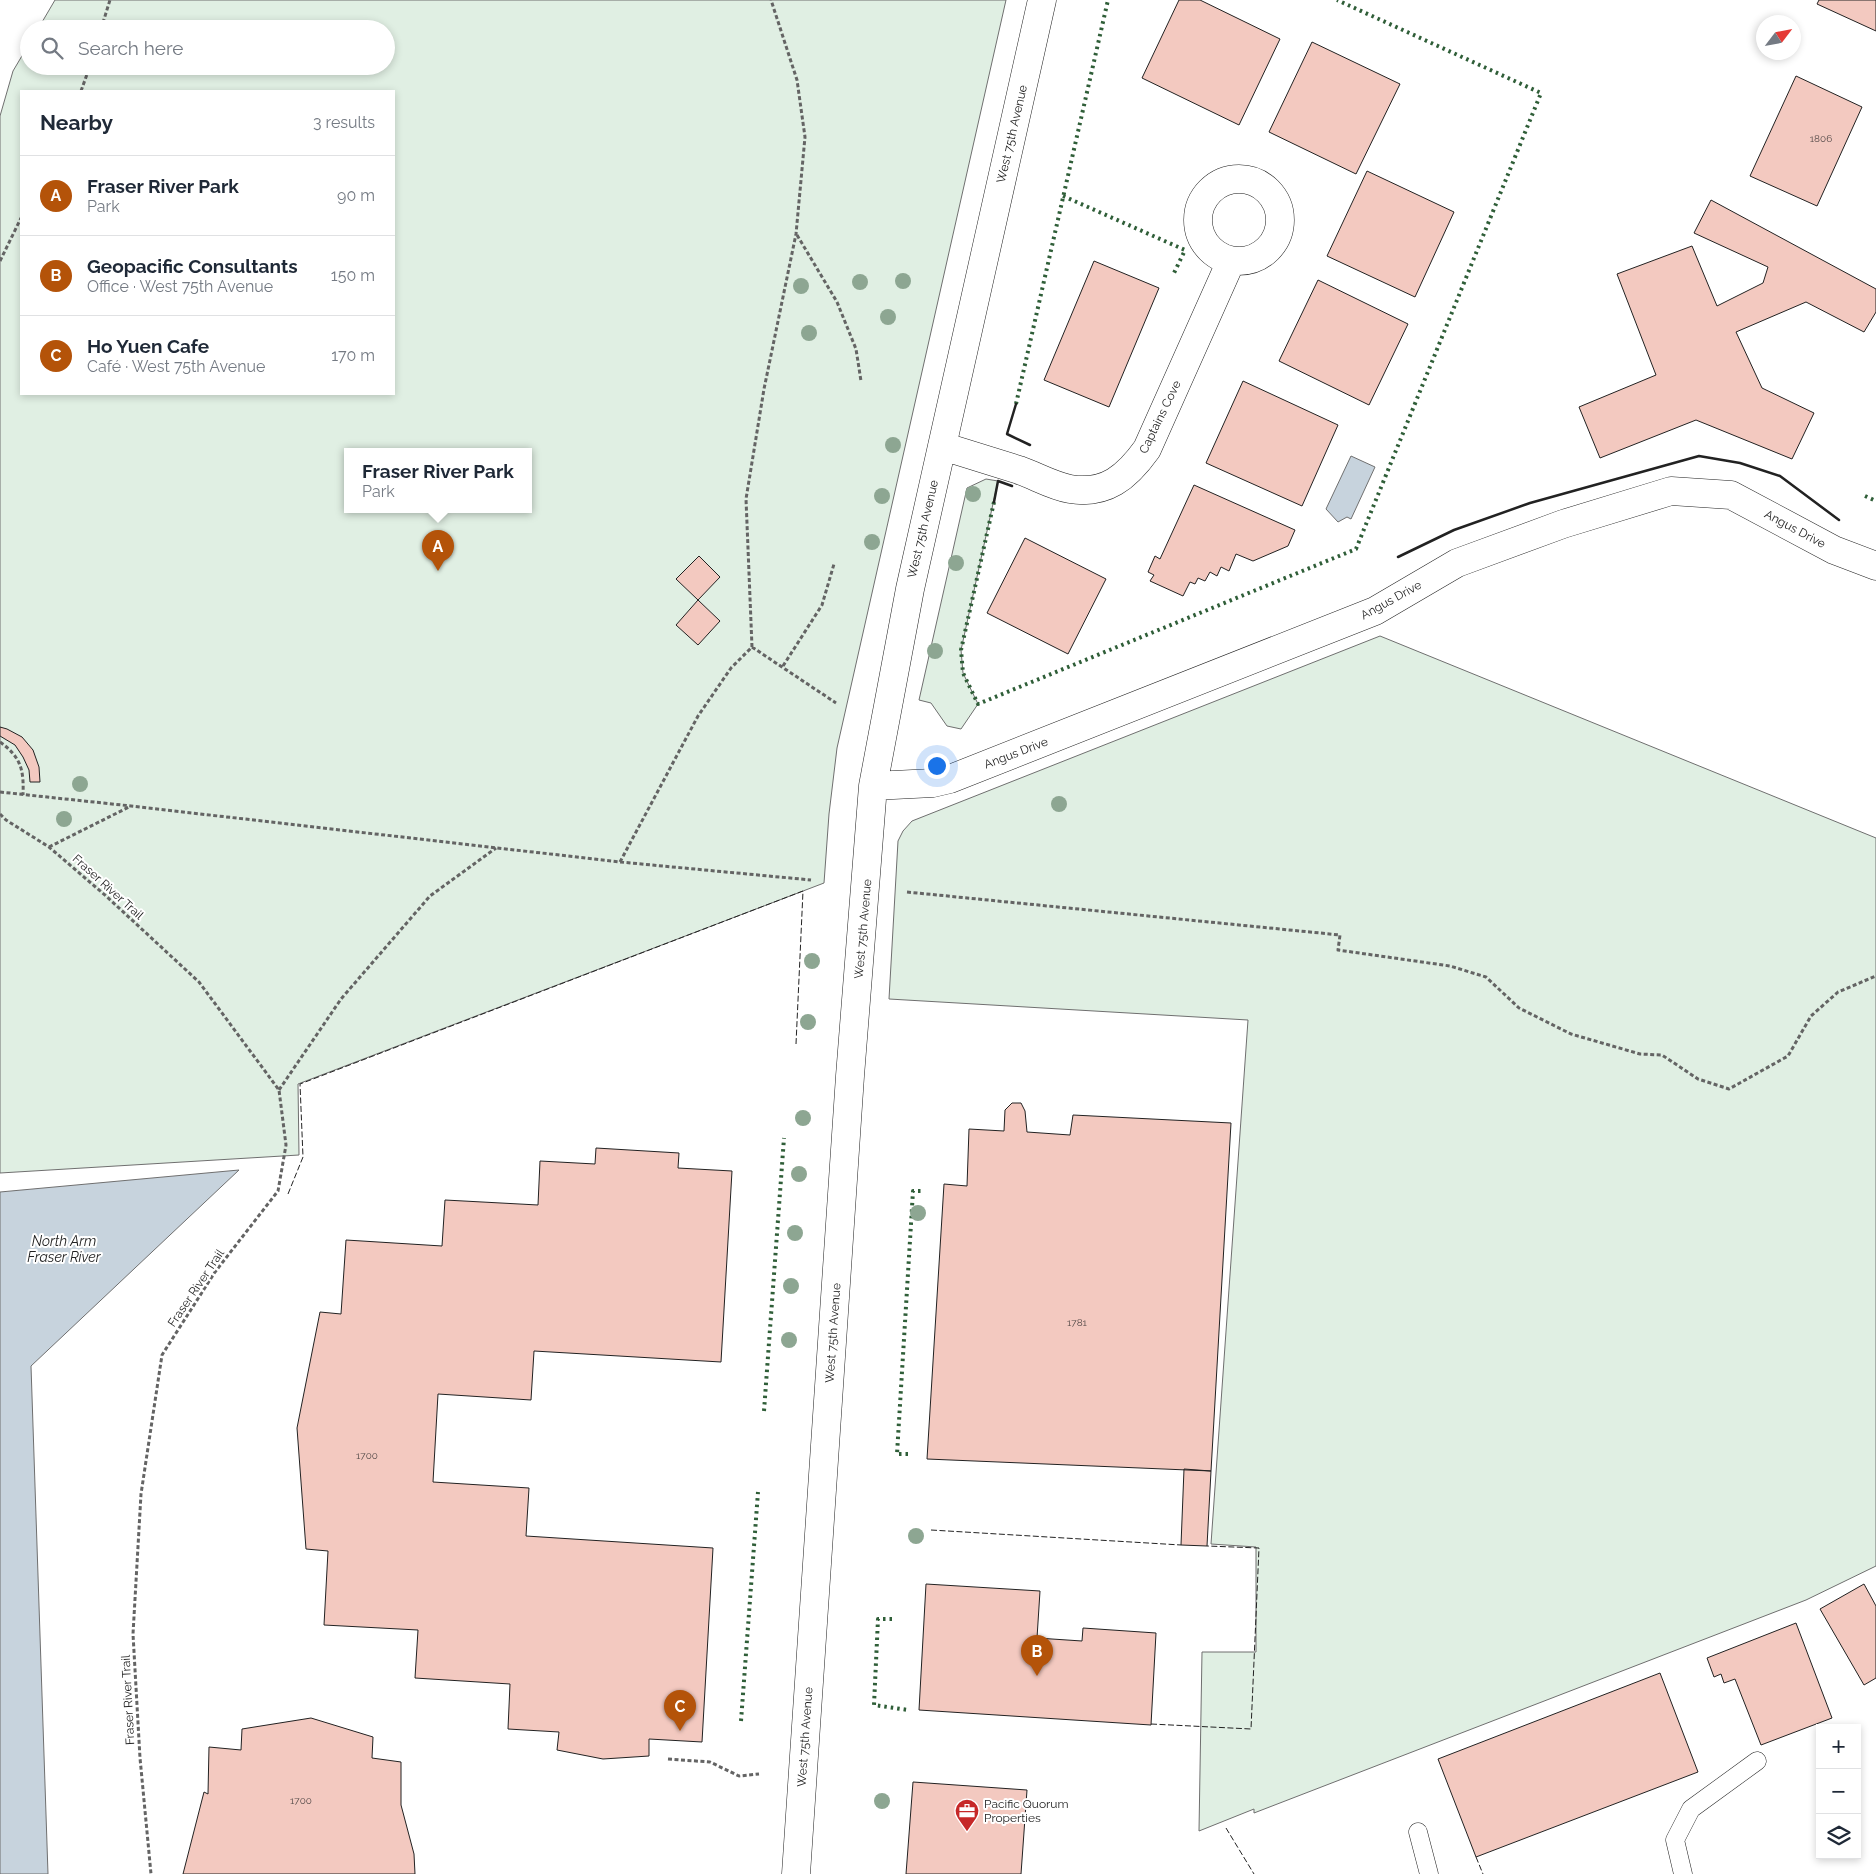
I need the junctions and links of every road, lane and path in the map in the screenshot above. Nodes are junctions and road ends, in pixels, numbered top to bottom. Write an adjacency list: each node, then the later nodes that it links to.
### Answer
1 (110, 0): 4 (path)
2 (771, 0): 8 (path)
3 (1042, 0): 12 (street, West 75th Avenue)
4 (104, 20)
5 (87, 75): 6 (path)
6 (81, 90)
7 (20, 220): 9 (path)
8 (796, 234): 11 (path); 15 (path)
9 (0, 261)
10 (1231, 261): 12 (street, Captains Cove)
11 (861, 381)
12 (942, 446): 19 (street, West 75th Avenue)
13 (834, 564): 16 (path)
14 (1876, 566): 19 (street, Angus Drive)
15 (752, 647): 16 (path); 26 (path)
16 (783, 666): 17 (path)
17 (836, 702)
18 (0, 742): 21 (path)
19 (873, 786): 36 (street, West 75th Avenue)
20 (0, 792): 21 (path)
21 (23, 795): 22 (path)
22 (131, 806): 24 (path); 25 (path)
23 (0, 814): 24 (path, Fraser River Trail)
24 (49, 847): 30 (path, Fraser River Trail)
25 (496, 847): 26 (path); 30 (path)
26 (620, 862): 27 (path)
27 (811, 880)
28 (907, 892): 29 (path)
29 (1876, 976)
30 (279, 1090): 35 (path, Fraser River Trail)
31 (668, 1759): 33 (path)
32 (1757, 1761): 38 (lane)
33 (759, 1774)
34 (1418, 1832): 37 (lane)
35 (151, 1874)
36 (796, 1874)
37 (1429, 1874)
38 (1682, 1874)

